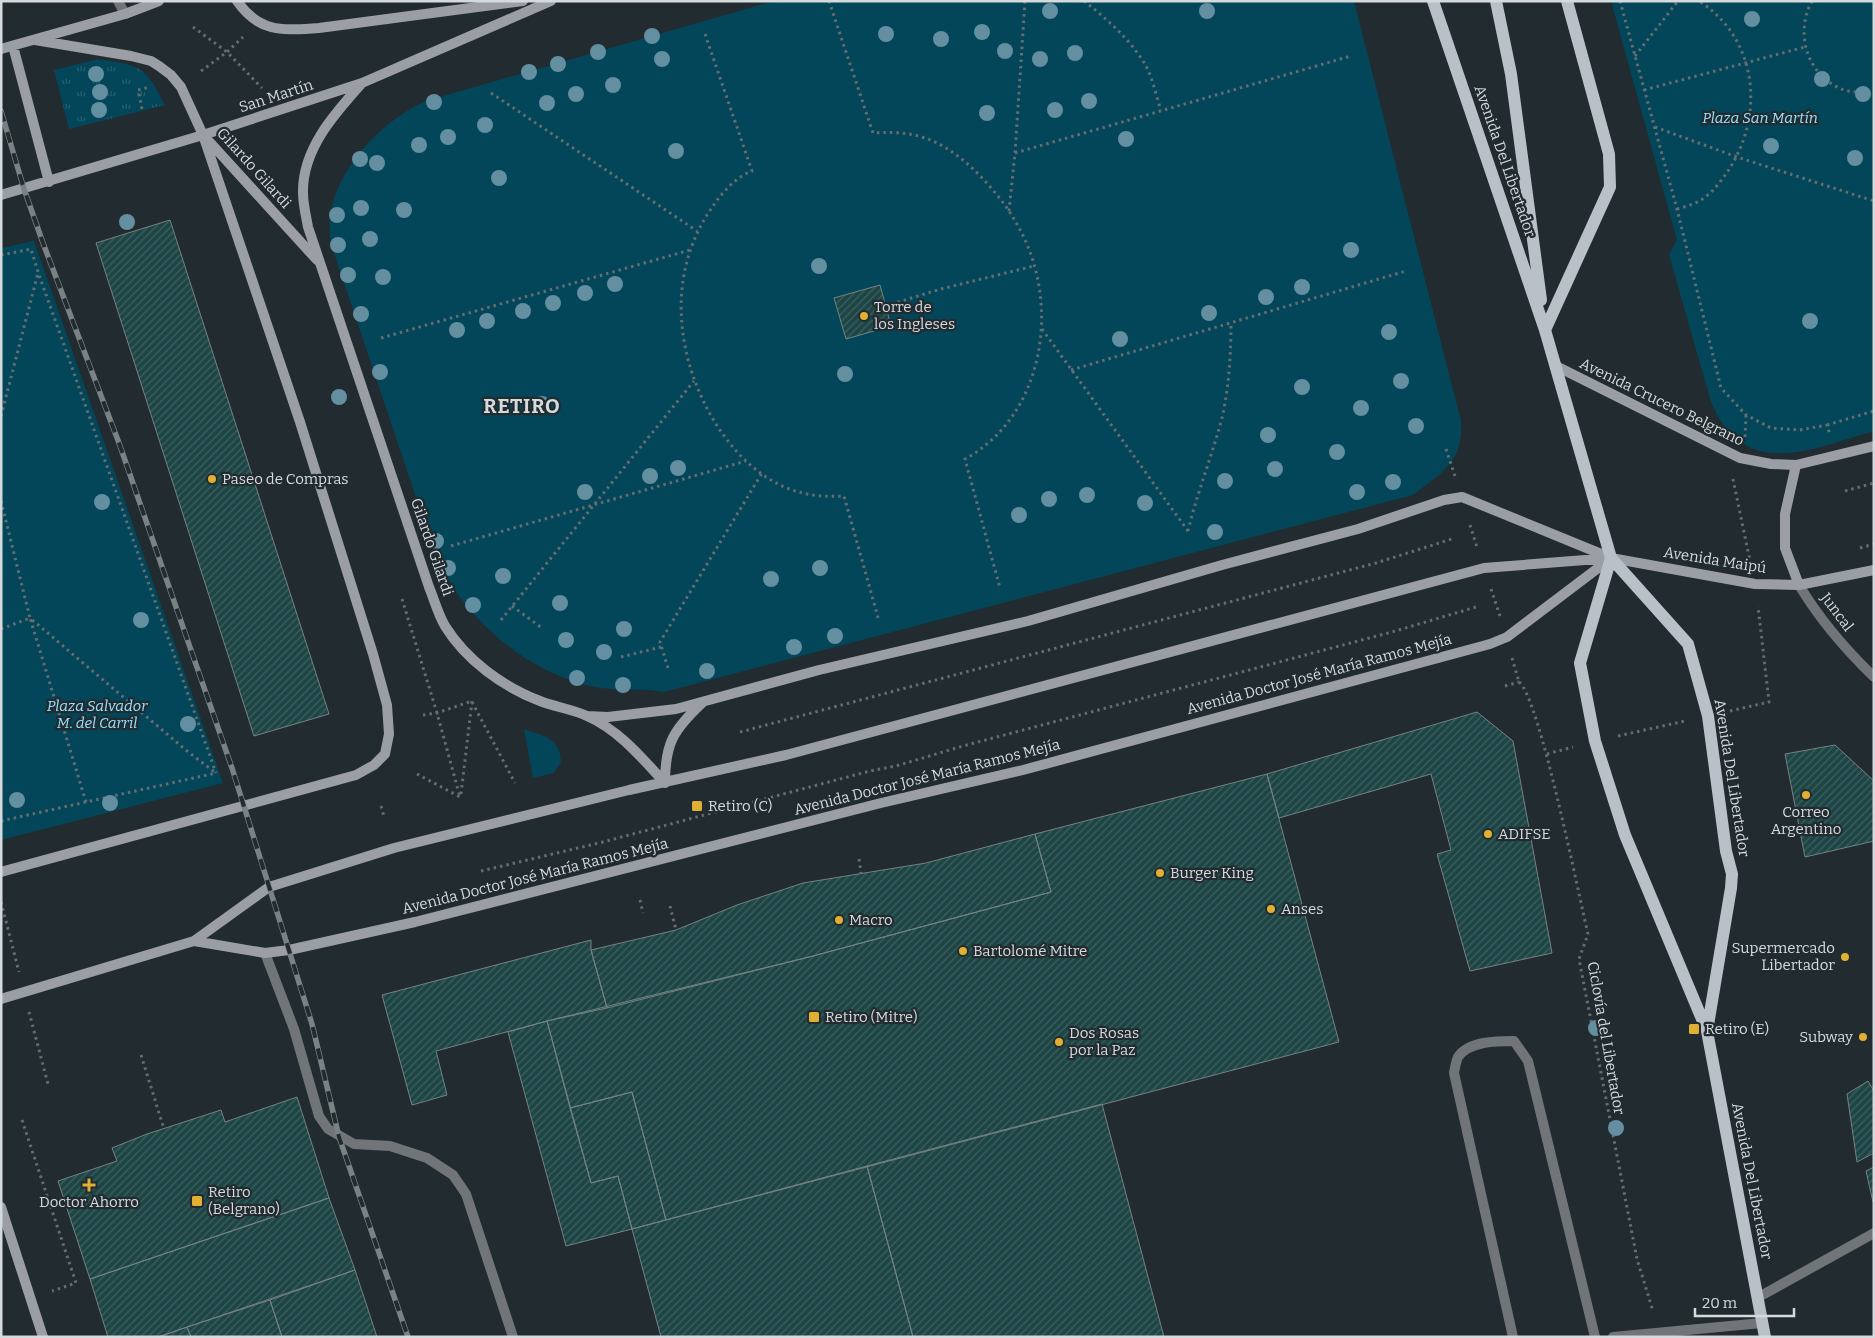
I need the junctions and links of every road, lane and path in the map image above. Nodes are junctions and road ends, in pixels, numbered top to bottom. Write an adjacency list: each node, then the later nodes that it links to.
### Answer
1 (118, 1): 16 (street)
2 (160, 1): 16 (main road)
3 (237, 1): 4 (main road)
4 (523, 1)
5 (551, 1): 29 (main road, San Martín)
6 (829, 1): 45 (path)
7 (1025, 1): 39 (path)
8 (1084, 1): 36 (path)
9 (1433, 1): 56 (main road, Avenida Del Libertador)
10 (1496, 1): 56 (main road, Avenida Del Libertador)
11 (1567, 1): 56 (main road)
12 (1620, 1): 26 (path)
13 (1678, 1): 26 (path)
14 (1700, 1): 27 (path)
15 (1812, 1): 22 (path)
16 (125, 14): 20 (main road)
17 (193, 28): 24 (path)
18 (247, 33): 24 (path)
19 (705, 34): 46 (path)
20 (36, 40): 21 (main road); 38 (main road)
21 (13, 46): 23 (main road); 41 (main road)
22 (1805, 47): 27 (path); 33 (path)
23 (1, 49)
24 (227, 52): 28 (path); 31 (path)
25 (1351, 56): 36 (path)
26 (1635, 56): 32 (path)
27 (1747, 62): 32 (path); 40 (path)
28 (200, 71)
29 (362, 83): 38 (main road, San Martín); 49 (main road)
30 (155, 85): 35 (path)
31 (262, 88)
32 (1644, 90): 37 (path)
33 (1874, 92)
34 (491, 93): 46 (path)
35 (142, 109)
36 (1161, 110): 39 (path)
37 (1655, 127): 40 (path); 44 (path)
38 (204, 135): 41 (main road, San Martín); 49 (main road, Gilardo Gilardi); 119 (main road, Gilardo Gilardi)
39 (1015, 153): 45 (path)
40 (1737, 157): 43 (path); 44 (path)
41 (49, 182): 42 (main road, San Martín)
42 (1, 195)
43 (1874, 201)
44 (1677, 209): 63 (path)
45 (1009, 212): 50 (path)
46 (697, 231): 47 (path)
47 (691, 249): 57 (path); 60 (path)
48 (1, 255): 52 (path)
49 (320, 264): 103 (main road, Gilardo Gilardi)
50 (1034, 266): 53 (path); 55 (path)
51 (1406, 271): 54 (path)
52 (38, 272): 62 (path); 108 (path)
53 (885, 306)
54 (1231, 323): 59 (path); 59 (path)
55 (1042, 328): 59 (path); 85 (path)
56 (1545, 330): 58 (main road, Avenida Del Libertador)
57 (381, 338)
58 (1556, 366): 68 (main road, Avenida Crucero Belgrano); 81 (main road, Avenida Del Libertador)
59 (1071, 370)
60 (694, 381): 69 (path); 76 (path)
61 (1874, 412): 64 (path)
62 (1, 416)
63 (1746, 416): 64 (path); 68 (path)
64 (1827, 425): 67 (path)
65 (1874, 446): 67 (main road, Avenida Crucero Belgrano)
66 (1446, 449): 70 (path)
67 (1835, 456): 71 (main road, Avenida Crucero Belgrano)
68 (1740, 458): 71 (main road, Avenida Crucero Belgrano); 83 (path)
69 (746, 460): 72 (path); 76 (path)
70 (1451, 463)
71 (1796, 466): 84 (main road)
72 (762, 473): 91 (path); 94 (path)
73 (1874, 483): 74 (path)
74 (1845, 491)
75 (1, 501): 89 (path)
76 (594, 505): 79 (path); 87 (path)
77 (1455, 538): 105 (path)
78 (1874, 544): 80 (path)
79 (451, 546)
80 (1860, 548)
81 (1611, 558): 83 (main road, Avenida Maipú); 99 (main road); 104 (main road, Avenida Del Libertador); 106 (main road, Avenida Del Libertador); 111 (main road, Avenida Doctor José María Ramos Mejía); 127 (main road, Avenida Doctor José María Ramos Mejía)
82 (1874, 570): 84 (main road, Avenida Maipú)
83 (1755, 584): 84 (main road, Avenida Maipú); 104 (path)
84 (1799, 585): 97 (street, Juncal)
85 (1000, 588)
86 (402, 599): 101 (path)
87 (512, 606): 90 (path); 92 (path)
88 (1476, 606): 118 (path)
89 (30, 618): 93 (path); 108 (path); 113 (path)
90 (501, 620)
91 (879, 621)
92 (542, 628)
93 (1, 629)
94 (661, 647): 95 (path); 96 (path)
95 (621, 657)
96 (668, 668)
97 (1874, 677)
98 (1505, 686): 107 (path, Ciclovía del Libertador)
99 (705, 700): 103 (main road); 111 (main road)
100 (472, 701): 101 (path); 110 (path); 112 (path)
101 (437, 713): 102 (path); 112 (path)
102 (423, 715)
103 (588, 716): 111 (main road)
104 (1708, 716): 106 (path); 130 (main road, Avenida Del Libertador)
105 (740, 732)
106 (1595, 741): 107 (path); 130 (main road, Avenida Del Libertador)
107 (1547, 754): 139 (path, Ciclovía del Libertador)
108 (216, 773): 113 (path)
109 (417, 774): 112 (path)
110 (515, 783)
111 (665, 783): 126 (main road, Avenida Doctor José María Ramos Mejía)
112 (460, 797)
113 (86, 802): 116 (path)
114 (381, 806): 115 (path)
115 (384, 817)
116 (1, 821)
117 (859, 860): 120 (path)
118 (481, 871)
119 (1, 872)
120 (861, 873)
121 (640, 900): 124 (path)
122 (1, 902): 128 (path)
123 (670, 906): 125 (path)
124 (643, 913)
125 (676, 930)
126 (194, 941): 127 (main road, Avenida Doctor José María Ramos Mejía); 128 (main road, Avenida Doctor José María Ramos Mejía)
127 (265, 953): 142 (street)
128 (24, 992): 129 (main road, Avenida Doctor José María Ramos Mejía); 132 (path)
129 (1, 999)
130 (1707, 1031): 138 (main road, Avenida Del Libertador)
131 (142, 1055): 134 (path)
132 (48, 1084)
133 (22, 1120): 137 (path)
134 (164, 1129)
135 (1, 1207): 137 (main road)
136 (1874, 1233): 138 (street)
137 (30, 1298): 141 (main road)
138 (1757, 1298): 140 (main road, Avenida Del Libertador)
139 (1652, 1308)
140 (1762, 1322): 145 (street); 146 (main road, Avenida Del Libertador)
141 (42, 1337)
142 (513, 1337)
143 (1513, 1337): 144 (street)
144 (1596, 1337)
145 (1613, 1337)
146 (1764, 1337)

